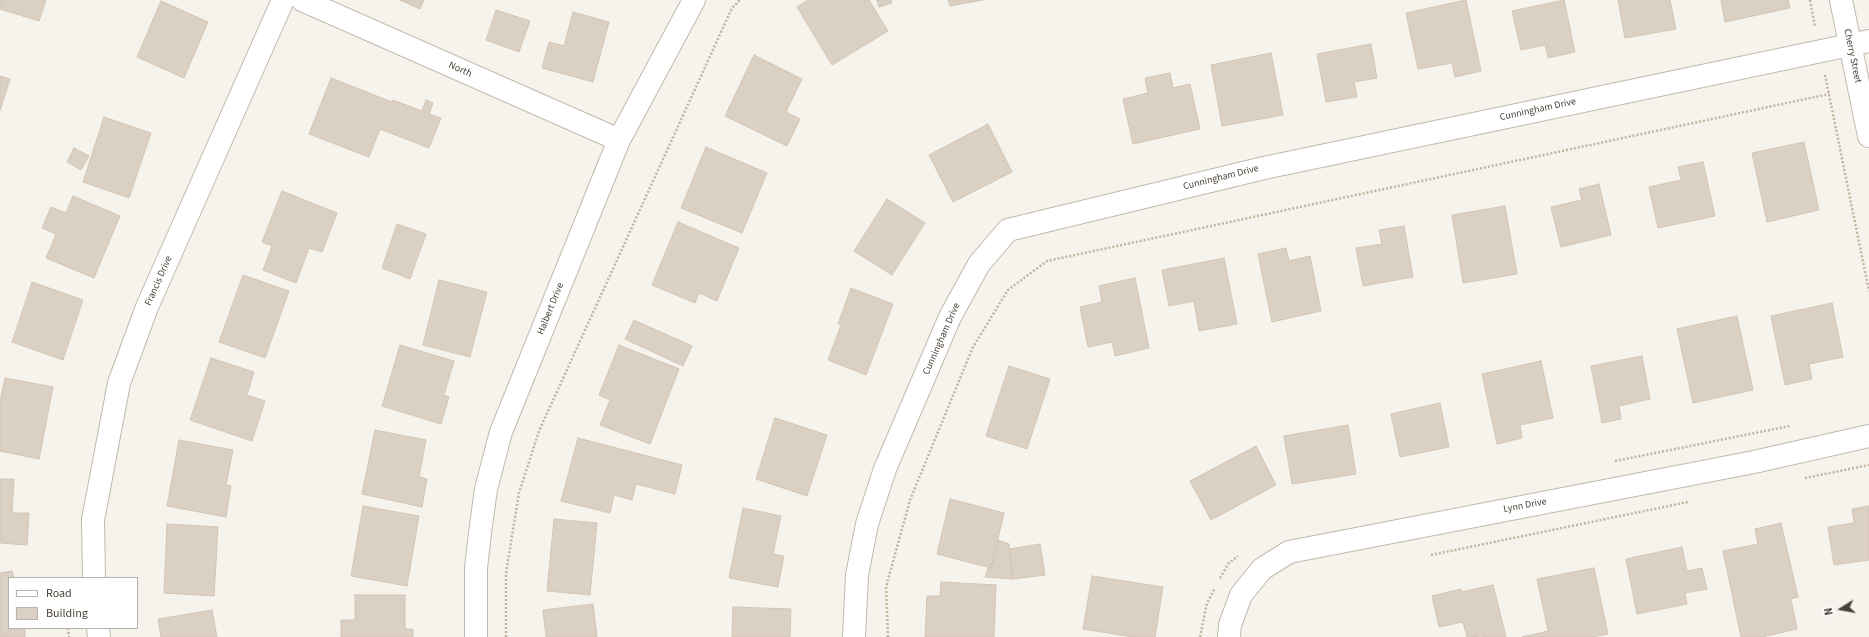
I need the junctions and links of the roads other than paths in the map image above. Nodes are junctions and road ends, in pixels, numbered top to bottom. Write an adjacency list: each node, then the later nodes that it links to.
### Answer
1 (283, 0): 9 (street, Francis Drive)
2 (302, 0): 7 (street, North)
3 (694, 0): 7 (street, Halbert Drive)
4 (1841, 0): 5 (street, Cherry Street)
5 (1859, 43): 6 (street, Cherry Street); 11 (street, Cunningham Drive)
6 (1869, 136)
7 (619, 140): 10 (street, Halbert Drive)
8 (1869, 436): 12 (street, Lynn Drive)
9 (94, 577)
10 (476, 637)
11 (854, 637)
12 (1229, 637)

